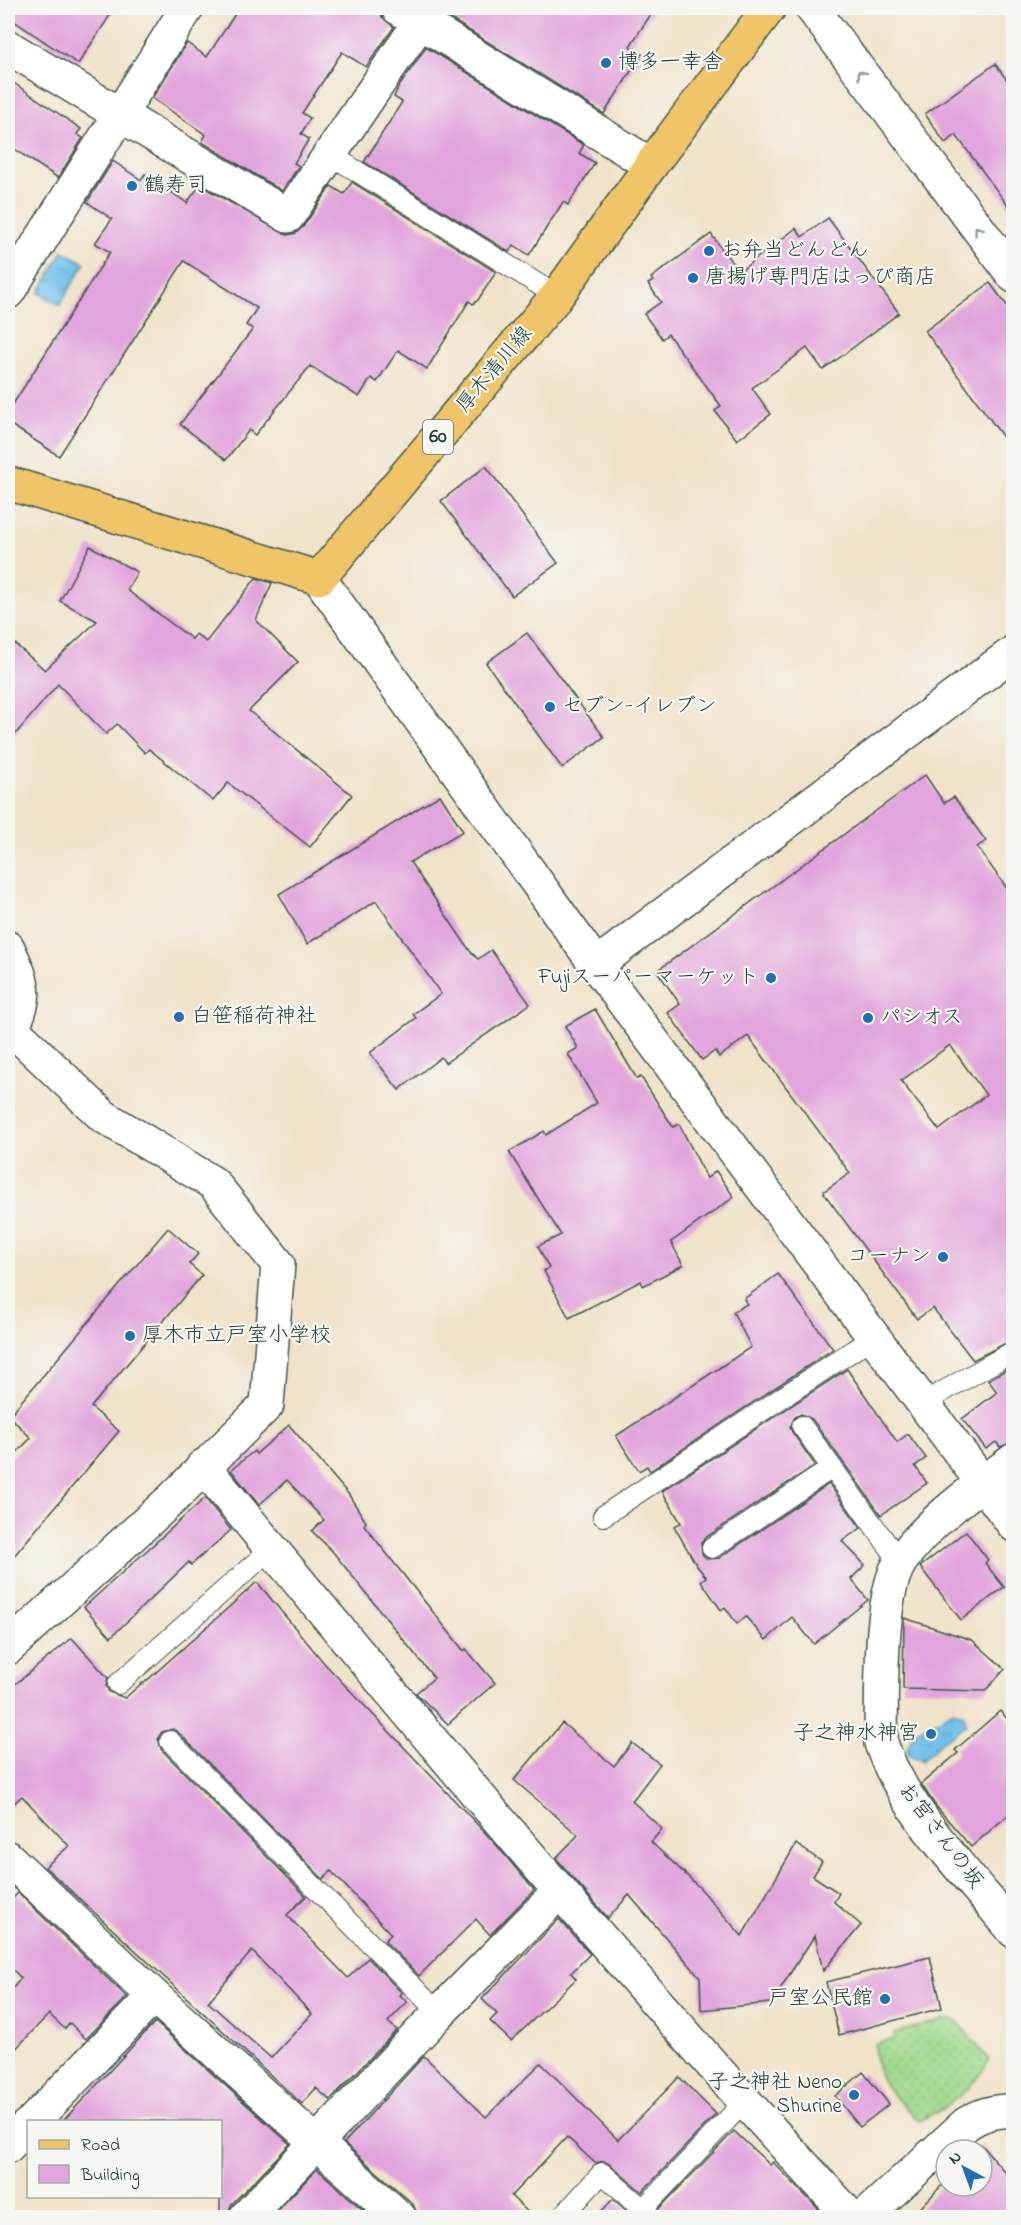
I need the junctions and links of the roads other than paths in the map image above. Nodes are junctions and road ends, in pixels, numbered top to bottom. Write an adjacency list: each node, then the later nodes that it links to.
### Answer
1 (187, 8): 6 (street)
2 (769, 8): 8 (main road, 厚木清川線 / 60)
3 (812, 8): 9 (street, one-way to 3)
4 (409, 15): 7 (street); 8 (street)
5 (8, 47): 6 (street)
6 (119, 113): 7 (street); 10 (street)
7 (331, 155): 11 (lane)
8 (651, 165): 11 (main road, 厚木清川線 / 60)
9 (1014, 276)
10 (8, 292)
11 (557, 296): 13 (main road, 厚木清川線 / 60)
12 (8, 483): 13 (main road)
13 (319, 578): 16 (street)
14 (1014, 652): 16 (street)
15 (8, 948): 22 (street)
16 (596, 965): 17 (street)
17 (872, 1338): 19 (street); 25 (lane)
18 (1014, 1351): 19 (lane)
19 (921, 1404): 24 (street)
20 (802, 1426): 23 (lane)
21 (1014, 1460): 24 (street, お宮さんの坂)
22 (203, 1466): 28 (street); 30 (street)
23 (831, 1468): 27 (lane); 29 (lane)
24 (981, 1484): 26 (street); 29 (street, お宮さんの坂)
25 (603, 1516)
26 (1014, 1525)
27 (712, 1548)
28 (271, 1549): 31 (lane); 34 (street)
29 (900, 1562): 35 (street, お宮さんの坂)
30 (8, 1648)
31 (118, 1684)
32 (170, 1741): 37 (lane)
33 (8, 1858): 36 (street)
34 (560, 1891): 37 (street); 38 (street)
35 (1014, 1931)
36 (154, 1996): 40 (street); 42 (street)
37 (439, 2013): 42 (street)
38 (744, 2102): 46 (lane); 47 (street)
39 (1014, 2111): 48 (street)
40 (33, 2120)
41 (27, 2126): 43 (street)
42 (317, 2142): 44 (street); 45 (street)
43 (8, 2146)
44 (245, 2217)
45 (400, 2217)
46 (561, 2217)
47 (855, 2217)
48 (863, 2217)

